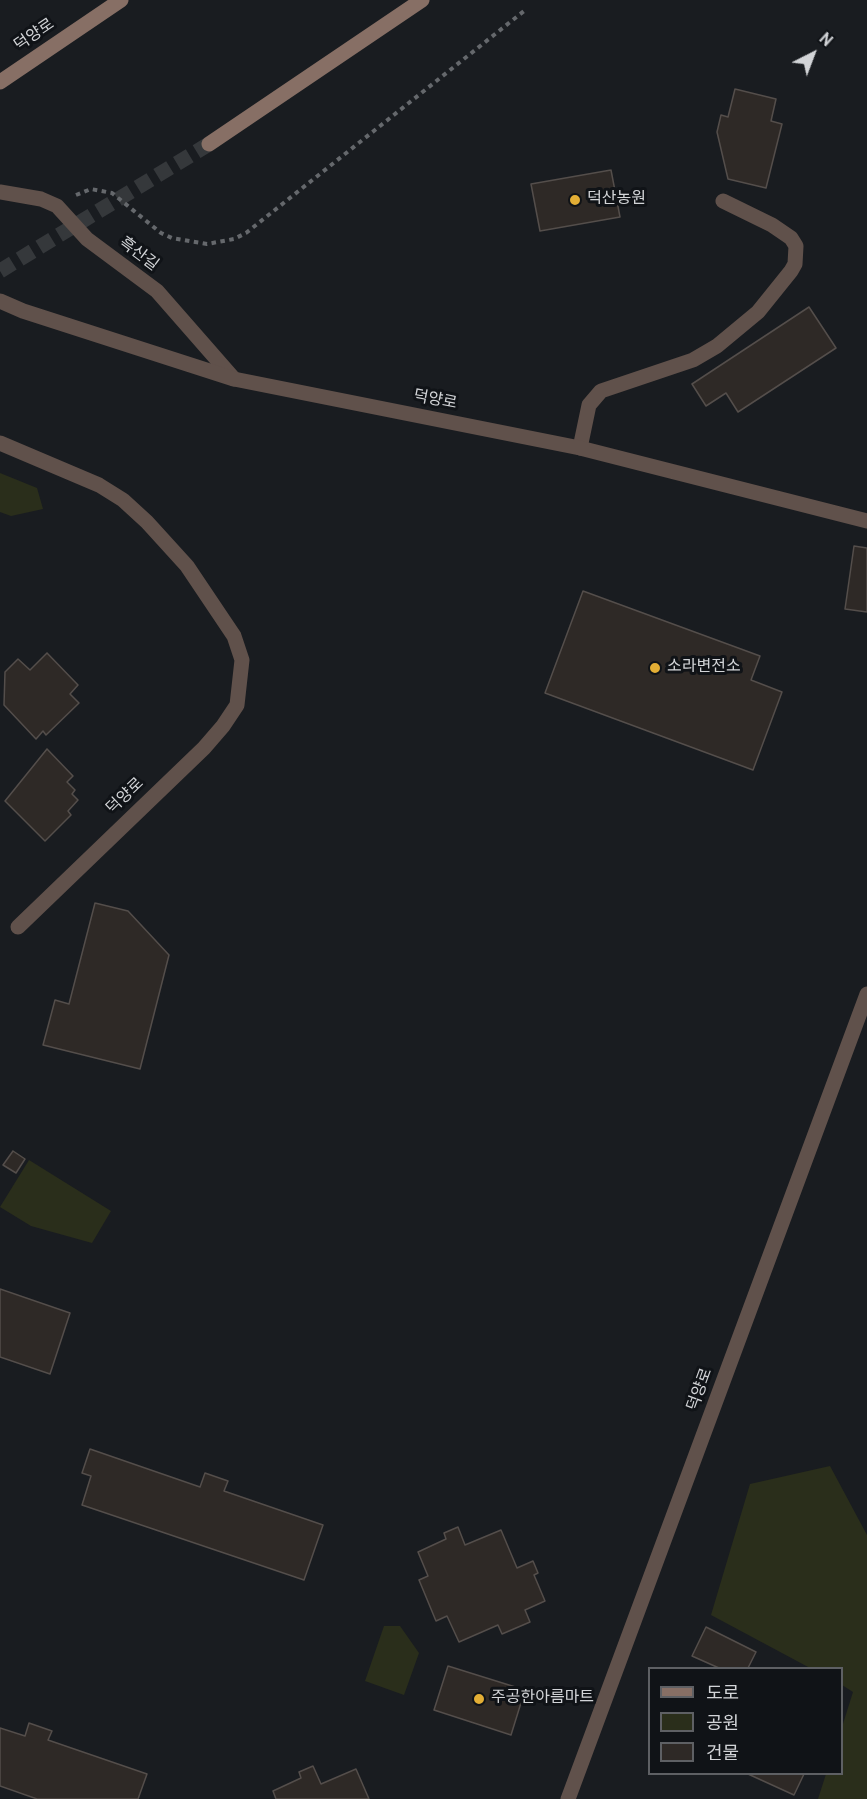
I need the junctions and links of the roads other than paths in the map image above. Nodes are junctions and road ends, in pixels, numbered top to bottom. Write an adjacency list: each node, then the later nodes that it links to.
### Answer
1 (121, 0): 3 (main road, 덕양로)
2 (422, 0): 4 (main road)
3 (0, 82)
4 (209, 144)
5 (0, 192): 8 (street, 흑산길)
6 (723, 201): 10 (street)
7 (0, 301): 8 (street, 덕양로)
8 (234, 380): 10 (street, 덕양로)
9 (0, 443): 12 (street, 덕양로)
10 (580, 448): 11 (street, 덕양로)
11 (867, 521)
12 (18, 927)
13 (867, 994): 14 (street, 덕양로)
14 (568, 1799)

